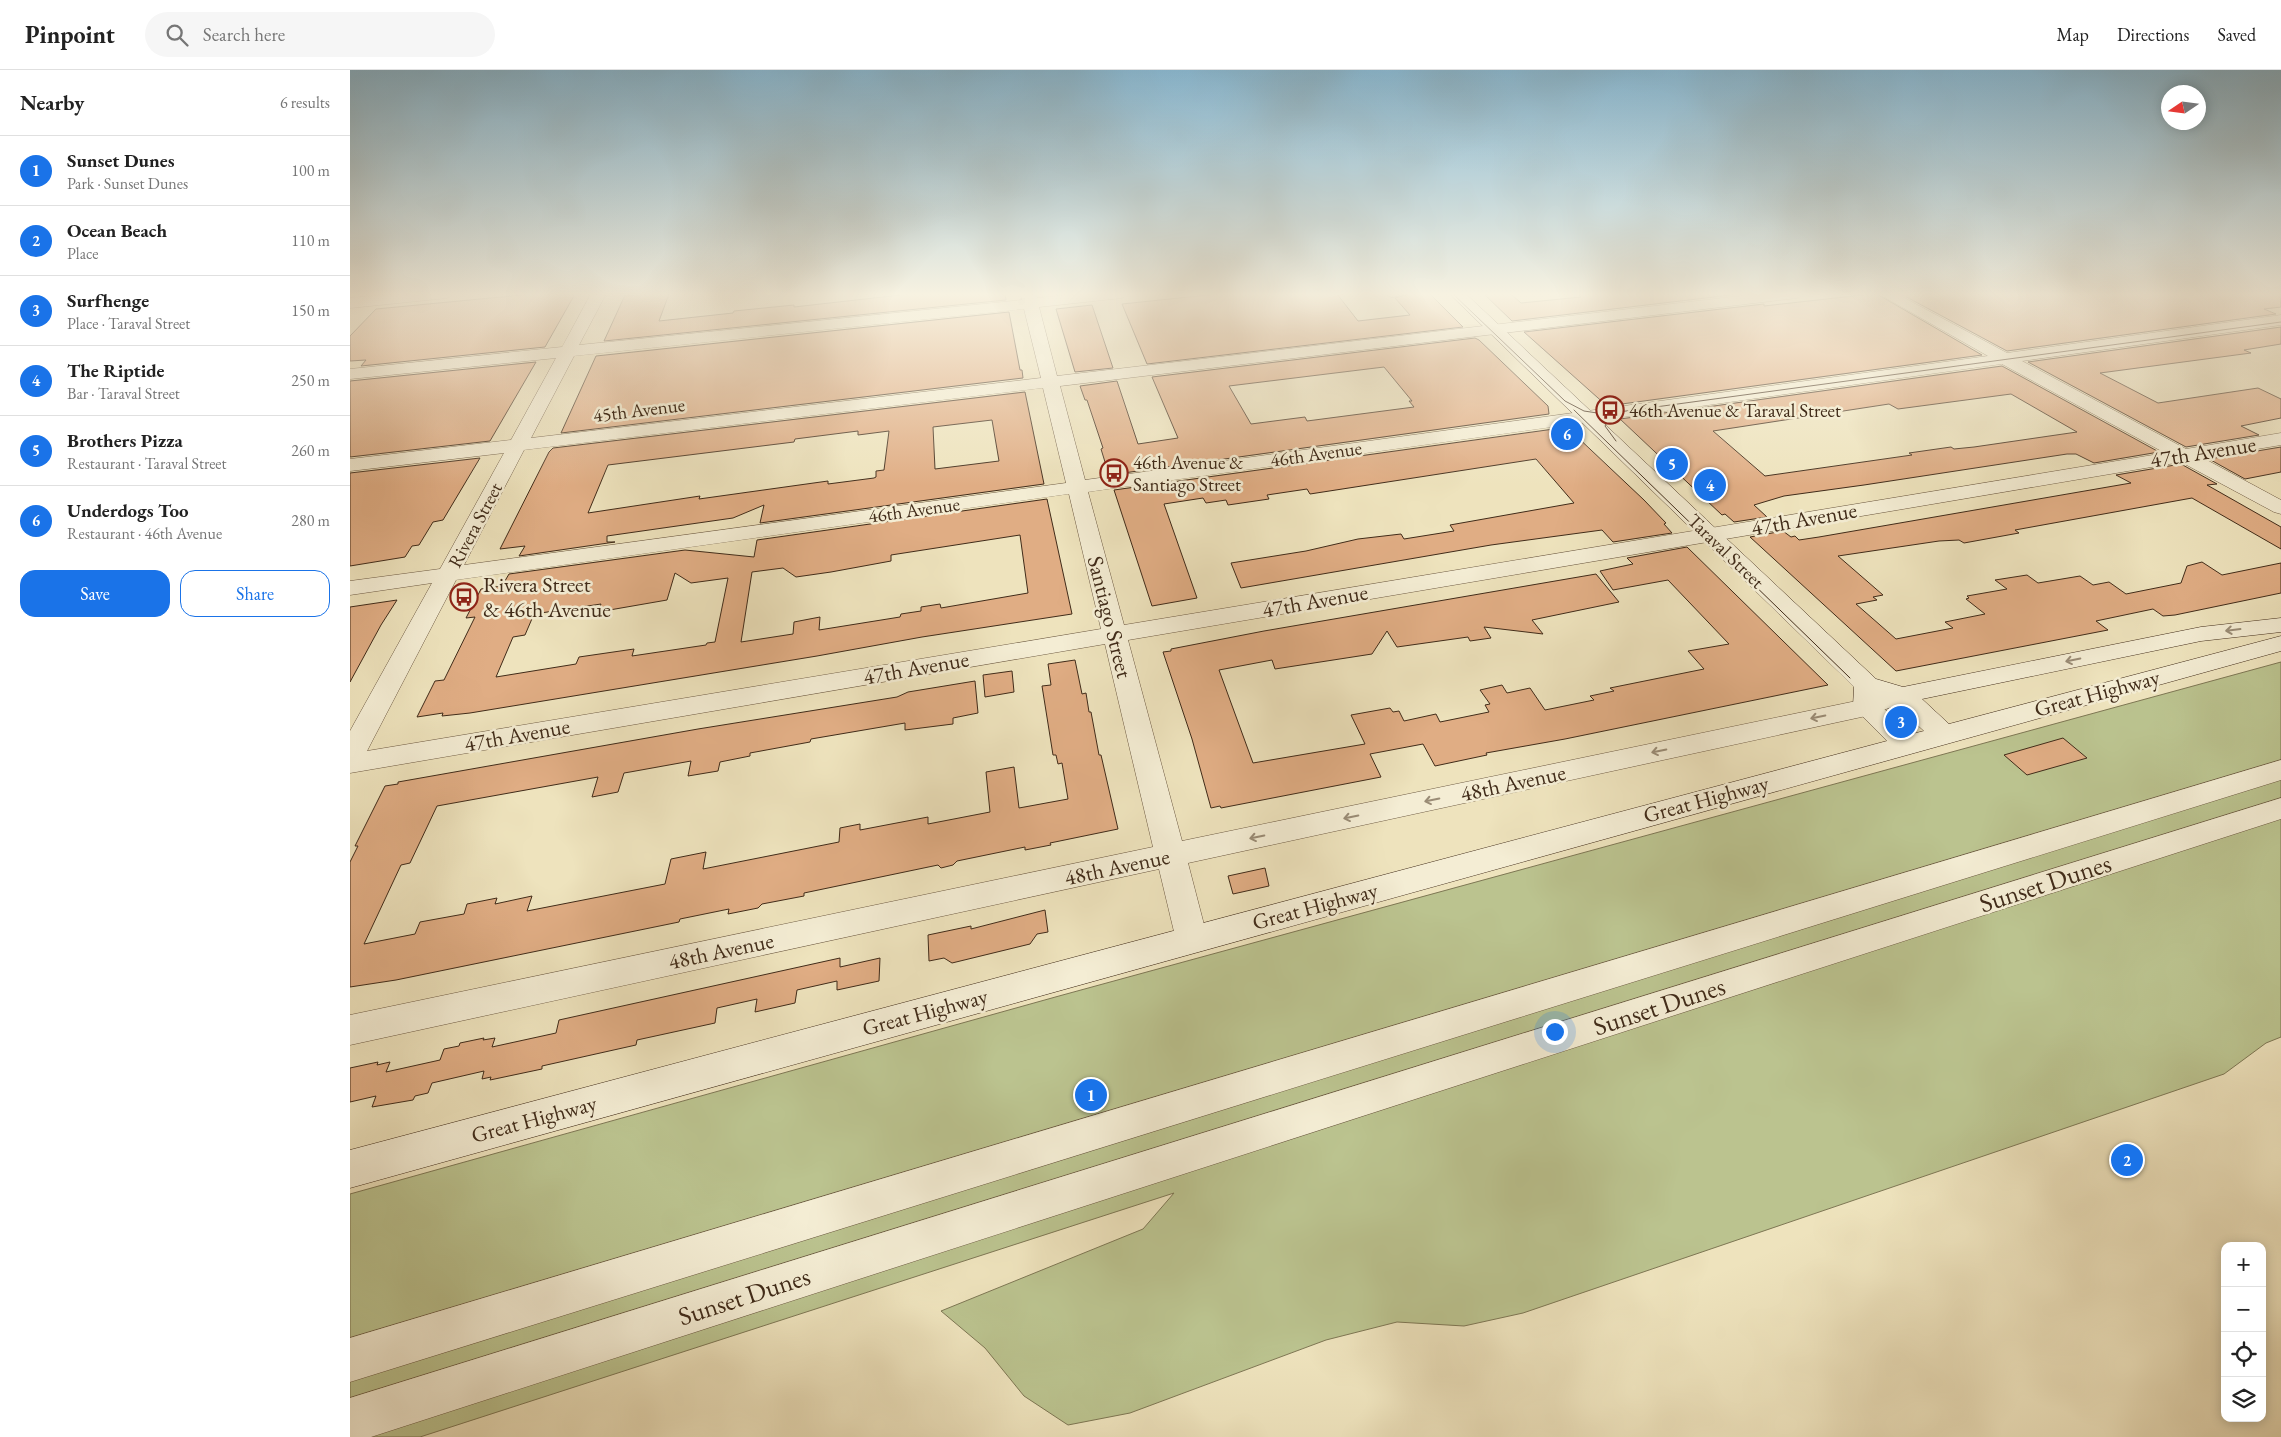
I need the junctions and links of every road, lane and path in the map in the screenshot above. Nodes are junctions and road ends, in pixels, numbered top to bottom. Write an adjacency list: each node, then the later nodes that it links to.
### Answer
1 (504, 358): 8 (street)
2 (564, 358): 12 (street, Rivera Street)
3 (1044, 358): 9 (street, Santiago Street)
4 (1257, 358): 9 (street, 45th Avenue)
5 (1505, 358): 10 (street)
6 (2014, 358): 7 (street, 46th Avenue)
7 (2005, 359): 10 (street, 46th Avenue); 13 (street)
8 (350, 374)
9 (1050, 382): 12 (street, 45th Avenue); 15 (street, Santiago Street)
10 (1585, 417): 15 (street, 46th Avenue); 17 (street, Taraval Street)
11 (2281, 439): 13 (street, 47th Avenue)
12 (518, 445): 14 (street, 45th Avenue); 18 (street, Rivera Street)
13 (2184, 455): 16 (street); 17 (street, 47th Avenue)
14 (350, 465)
15 (1077, 487): 18 (street, 46th Avenue); 21 (street, Santiago Street)
16 (2281, 508)
17 (1709, 535): 21 (street, 47th Avenue); 23 (street, Taraval Street)
18 (448, 574): 19 (street, 46th Avenue); 26 (street, Rivera Street)
19 (350, 588)
20 (2281, 625): 23 (street, 48th Avenue, one-way to 23)
21 (1115, 634): 27 (street, 47th Avenue); 30 (street, Santiago Street)
22 (2281, 643): 24 (street, Great Highway)
23 (1879, 697): 24 (street, Taraval Street); 25 (street, Taraval Street); 30 (street, 48th Avenue, one-way to 30)
24 (1945, 735): 25 (street, Great Highway)
25 (1908, 745): 31 (street, Great Highway)
26 (350, 756)
27 (350, 763)
28 (2281, 770): 34 (street, Sunset Dunes)
29 (2281, 808): 35 (street, Sunset Dunes)
30 (1171, 856): 31 (street, Santiago Street); 32 (street, 48th Avenue)
31 (1192, 940): 33 (street, Great Highway)
32 (350, 1030)
33 (350, 1169)
34 (350, 1360)
35 (350, 1421)

